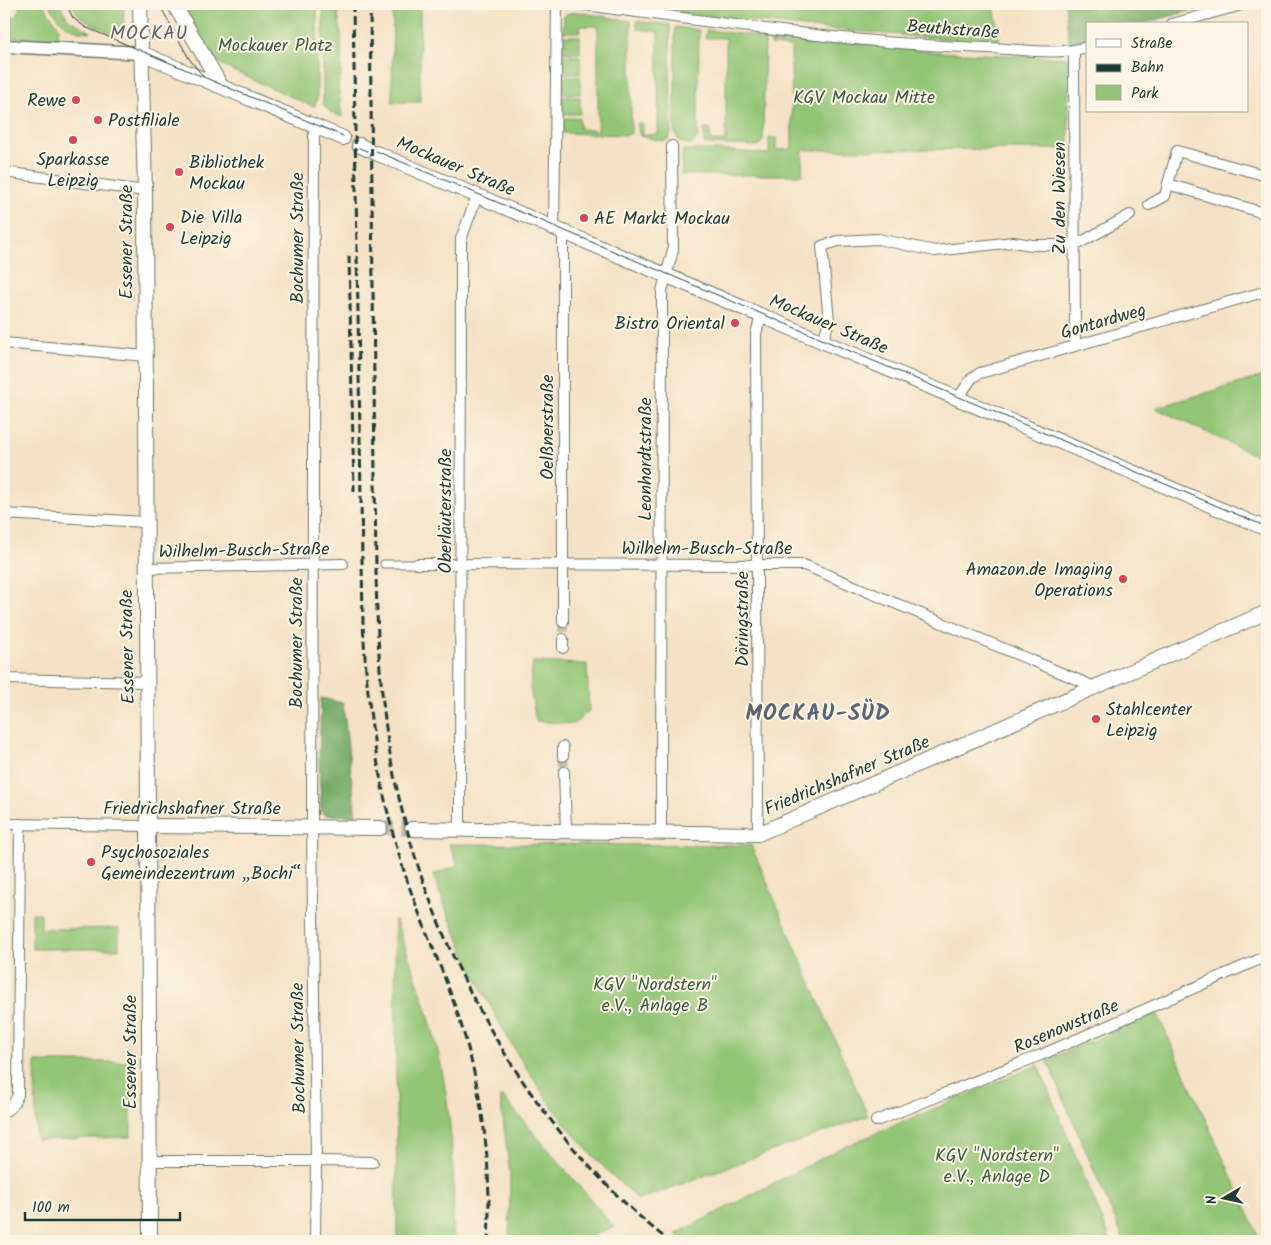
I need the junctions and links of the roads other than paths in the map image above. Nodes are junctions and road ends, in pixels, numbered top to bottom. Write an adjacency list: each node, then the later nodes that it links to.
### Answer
1 (140, 4): 10 (main road, Essener Straße)
2 (174, 4): 11 (main road)
3 (557, 4): 24 (street, Oelßnerstraße)
4 (578, 4): 9 (street, Beuthstraße)
5 (1245, 4): 6 (street)
6 (1179, 22)
7 (4, 46): 10 (street)
8 (1086, 47): 9 (street, Beuthstraße)
9 (1074, 50): 25 (street, Zu den Wiesen)
10 (141, 53): 11 (main road); 19 (main road, Essener Straße)
11 (218, 83): 12 (main road)
12 (314, 125): 13 (main road); 37 (street, Bochumer Straße)
13 (343, 138)
14 (672, 146): 26 (street, Leonhardtstraße)
15 (367, 149): 20 (main road, Mockauer Straße)
16 (4, 172): 19 (street)
17 (1267, 176): 18 (street)
18 (1168, 184): 21 (street); 22 (street)
19 (145, 191): 32 (main road, Essener Straße)
20 (477, 196): 24 (main road, Mockauer Straße); 41 (street, Oberläuterstraße)
21 (1149, 205)
22 (1267, 214)
23 (1130, 215): 25 (street)
24 (558, 229): 26 (main road, Mockauer Straße); 42 (street, Oelßnerstraße)
25 (1076, 245): 29 (street); 31 (street, Zu den Wiesen)
26 (666, 275): 28 (main road, Mockauer Straße); 43 (street, Leonhardtstraße)
27 (1267, 291): 31 (street, Gontardweg)
28 (761, 315): 29 (main road, Mockauer Straße); 44 (street, Döringstraße)
29 (823, 341): 33 (main road, Mockauer Straße)
30 (4, 344): 32 (street)
31 (1075, 346): 33 (street, Gontardweg)
32 (145, 356): 35 (main road, Essener Straße)
33 (958, 398): 36 (main road, Mockauer Straße)
34 (4, 514): 35 (street)
35 (145, 522): 45 (main road, Essener Straße)
36 (1267, 529)
37 (313, 564): 38 (street, Wilhelm-Busch-Straße); 45 (street, Wilhelm-Busch-Straße); 55 (street, Bochumer Straße)
38 (343, 564)
39 (384, 564): 40 (street, Wilhelm-Busch-Straße)
40 (417, 564): 41 (street, Wilhelm-Busch-Straße)
41 (461, 564): 42 (street, Wilhelm-Busch-Straße); 58 (street, Oberläuterstraße)
42 (562, 564): 43 (street, Wilhelm-Busch-Straße); 47 (street, Oelßnerstraße)
43 (660, 564): 44 (street, Wilhelm-Busch-Straße); 60 (street, Leonhardtstraße)
44 (758, 564): 50 (street, Wilhelm-Busch-Straße); 61 (street, Döringstraße)
45 (145, 568): 49 (main road, Essener Straße)
46 (1267, 612): 50 (main road, Friedrichshafner Straße)
47 (563, 622)
48 (4, 679): 49 (street)
49 (147, 682): 54 (main road, Essener Straße)
50 (1095, 687): 61 (main road, Friedrichshafner Straße)
51 (564, 772): 59 (street)
52 (4, 824): 53 (street, Friedrichshafner Straße)
53 (20, 824): 54 (street, Friedrichshafner Straße); 63 (street)
54 (147, 826): 55 (main road, Friedrichshafner Straße); 66 (main road, Essener Straße)
55 (312, 828): 56 (main road, Friedrichshafner Straße); 65 (street, Bochumer Straße)
56 (380, 828)
57 (412, 829): 58 (main road, Friedrichshafner Straße)
58 (460, 829): 59 (main road, Friedrichshafner Straße)
59 (566, 831): 60 (main road, Friedrichshafner Straße)
60 (661, 833): 61 (main road, Friedrichshafner Straße)
61 (758, 834)
62 (1267, 956): 64 (street, Rosenowstraße)
63 (4, 1112)
64 (876, 1121)
65 (316, 1161): 66 (street); 67 (street); 69 (street, Bochumer Straße)
66 (149, 1162): 68 (main road, Essener Straße)
67 (373, 1162)
68 (150, 1241)
69 (315, 1241)

